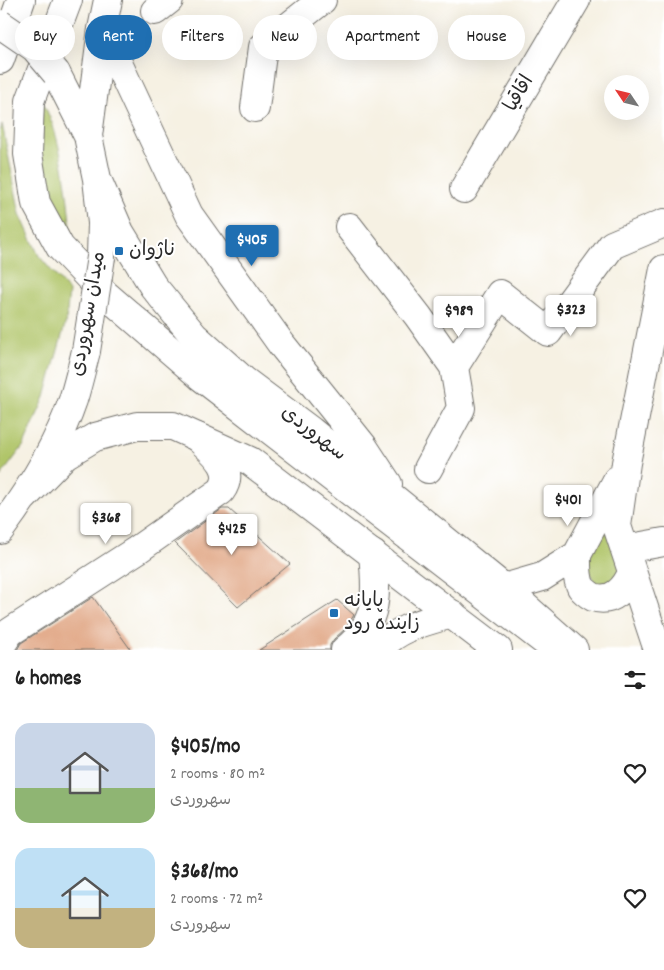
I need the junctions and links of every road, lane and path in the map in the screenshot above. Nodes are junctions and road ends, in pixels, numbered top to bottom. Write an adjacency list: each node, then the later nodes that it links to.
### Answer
1 (21, 0): 8 (main road)
2 (68, 0): 35 (main road)
3 (108, 0): 6 (main road)
4 (322, 0): 11 (main road)
5 (576, 0): 14 (main road, اقاقیا)
6 (105, 15)
7 (0, 24): 12 (main road, میدان سهروردی, bridge)
8 (0, 60)
9 (98, 60): 12 (main road)
10 (116, 60): 23 (main road)
11 (255, 108)
12 (88, 136): 13 (main road, میدان سهروردی)
13 (97, 178): 22 (main road, میدان سهروردی, bridge); 23 (main road, سهروردی)
14 (464, 189)
15 (664, 222): 18 (main road)
16 (350, 227): 18 (main road)
17 (664, 269): 20 (main road)
18 (454, 368): 21 (main road)
19 (197, 437): 22 (main road); 26 (main road); 31 (main road)
20 (626, 463): 27 (main road); 28 (main road)
21 (428, 469)
22 (23, 498): 24 (main road, میدان سهروردی)
23 (400, 504): 29 (main road, سهروردی)
24 (0, 530)
25 (664, 542): 28 (main road)
26 (373, 554): 30 (main road); 32 (main road)
27 (577, 555): 28 (main road); 29 (main road)
28 (628, 560): 37 (main road)
29 (504, 588): 36 (main road, سهروردی)
30 (452, 614): 33 (main road); 34 (main road)
31 (0, 647)
32 (345, 650)
33 (379, 650)
34 (498, 650)
35 (556, 650)
36 (574, 650)
37 (658, 650)

